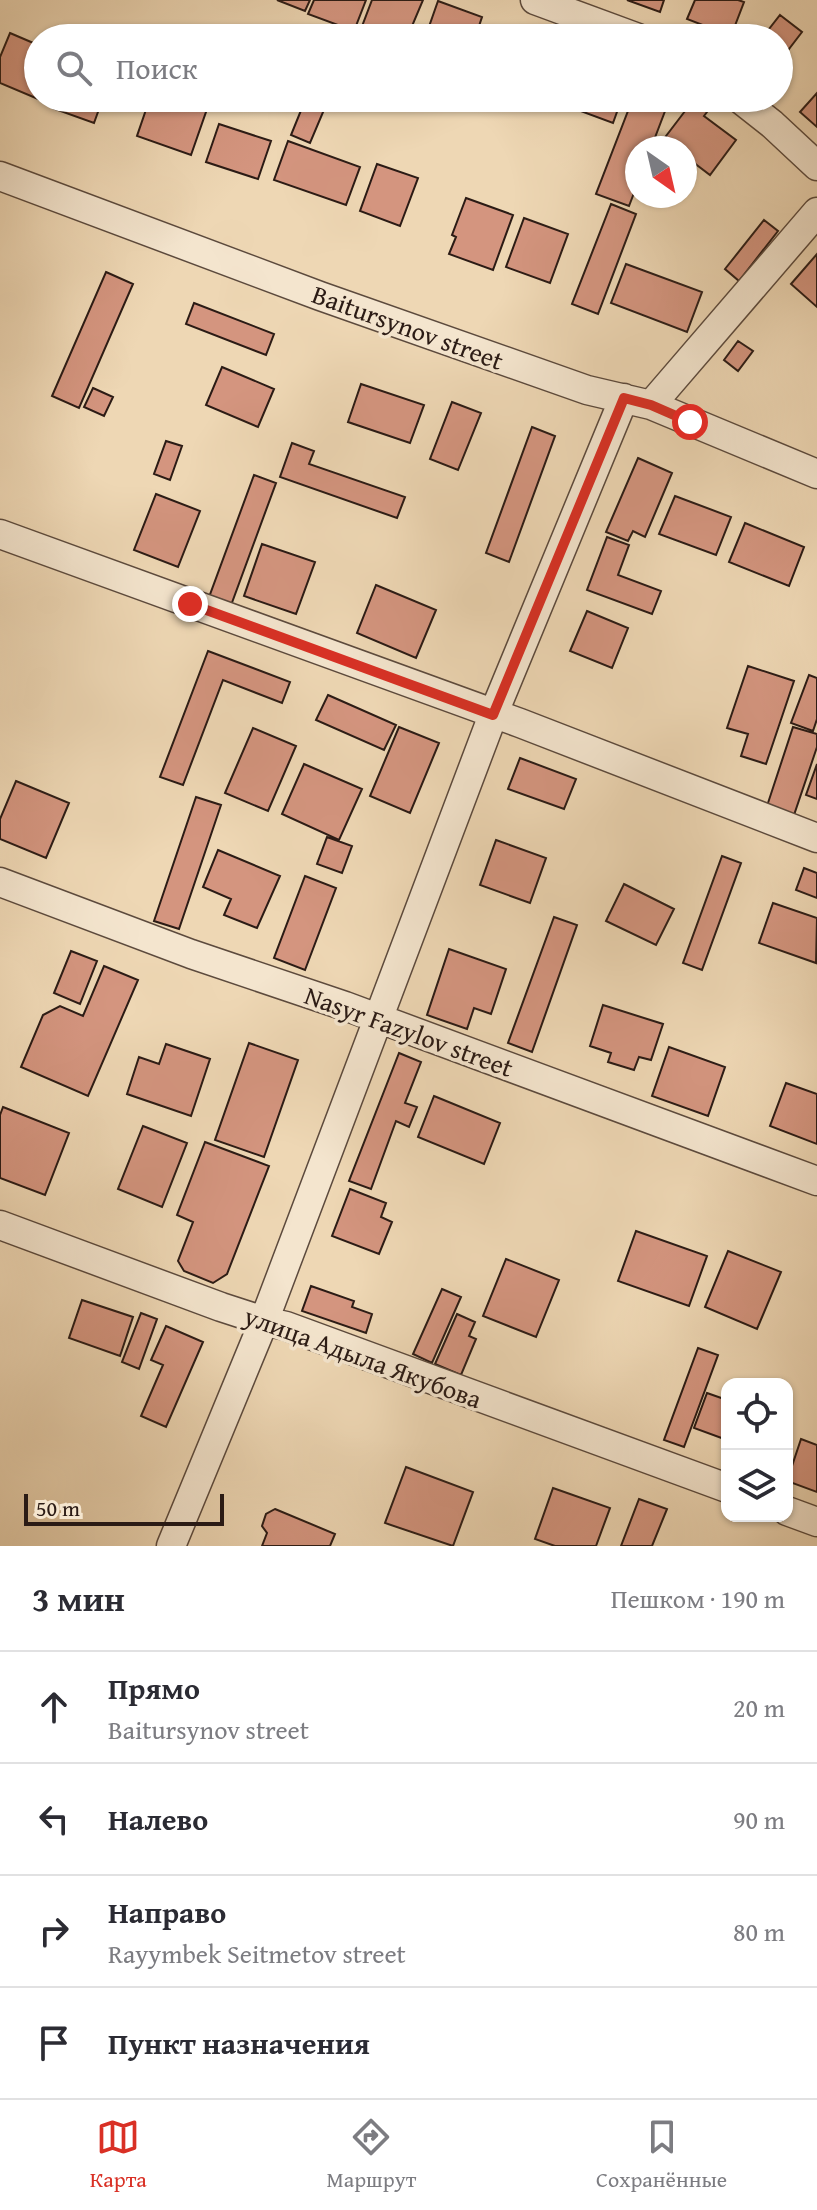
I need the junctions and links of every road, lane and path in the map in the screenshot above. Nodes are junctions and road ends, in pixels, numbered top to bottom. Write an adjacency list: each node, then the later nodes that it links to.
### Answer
1 (535, 0): 2 (street)
2 (600, 24)
3 (757, 112): 4 (street)
4 (817, 166)
5 (0, 176): 7 (street, Baitursynov street)
6 (817, 212): 7 (street)
7 (638, 401): 8 (street, Baitursynov street); 10 (street)
8 (817, 474)
9 (0, 534): 10 (street)
10 (493, 715): 11 (street); 13 (street)
11 (817, 838)
12 (0, 882): 13 (street, Nasyr Fazylov street)
13 (378, 1021): 14 (street, Nasyr Fazylov street); 16 (street)
14 (817, 1181)
15 (0, 1225): 16 (street, улица Адыла Якубова)
16 (264, 1321): 17 (street, улица Адыла Якубова); 20 (street)
17 (721, 1486)
18 (793, 1513): 19 (street)
19 (817, 1522)
20 (171, 1546)

